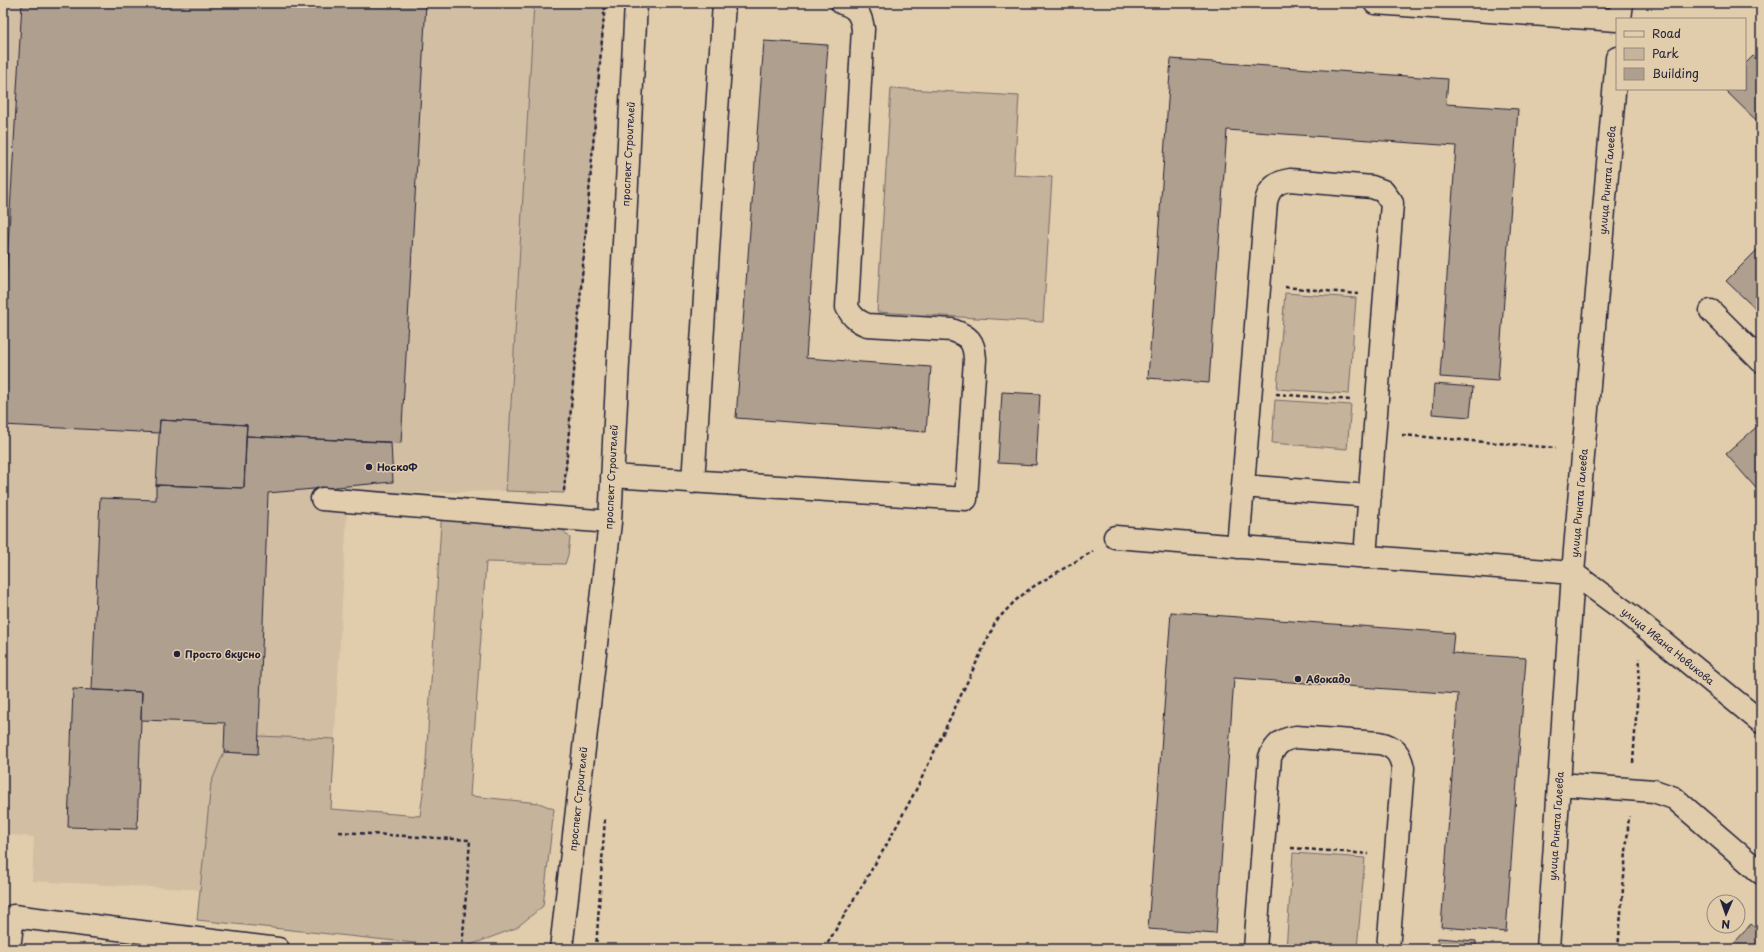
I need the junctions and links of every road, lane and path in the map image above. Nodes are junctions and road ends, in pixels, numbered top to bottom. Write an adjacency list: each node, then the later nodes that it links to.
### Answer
1 (605, 3): 23 (path)
2 (636, 3): 18 (street, проспект Строителей)
3 (724, 3): 19 (street)
4 (842, 3): 19 (street)
5 (1375, 3): 8 (street)
6 (1622, 3): 7 (street)
7 (1620, 18)
8 (1616, 20)
9 (1616, 70): 28 (street, улица Рината Галеева)
10 (1259, 286): 11 (path); 11 (street); 14 (street)
11 (1386, 296): 15 (street)
12 (1711, 311): 13 (street)
13 (1761, 361)
14 (1251, 392): 15 (path); 20 (street)
15 (1377, 402): 16 (street)
16 (1375, 433): 17 (path); 21 (street)
17 (1557, 448)
18 (612, 476): 19 (street); 24 (street, проспект Строителей)
19 (693, 482)
20 (1243, 486): 21 (street); 26 (street)
21 (1370, 496): 27 (street)
22 (322, 499): 23 (street)
23 (563, 518): 24 (street)
24 (610, 522): 38 (street, проспект Строителей)
25 (1115, 537): 26 (street); 39 (path)
26 (1238, 547): 27 (street)
27 (1365, 557): 28 (street)
28 (1573, 573): 29 (street, улица Ивана Новикова); 30 (street, улица Рината Галеева)
29 (1761, 722)
30 (1559, 784): 34 (street); 42 (street, улица Рината Галеева)
31 (339, 832): 37 (path)
32 (1263, 846): 33 (path); 33 (street); 40 (street)
33 (1396, 856): 41 (street)
34 (1761, 873)
35 (9, 949): 36 (street)
36 (278, 949)
37 (462, 949)
38 (561, 949)
39 (824, 949)
40 (1255, 949)
41 (1388, 949)
42 (1548, 949)

